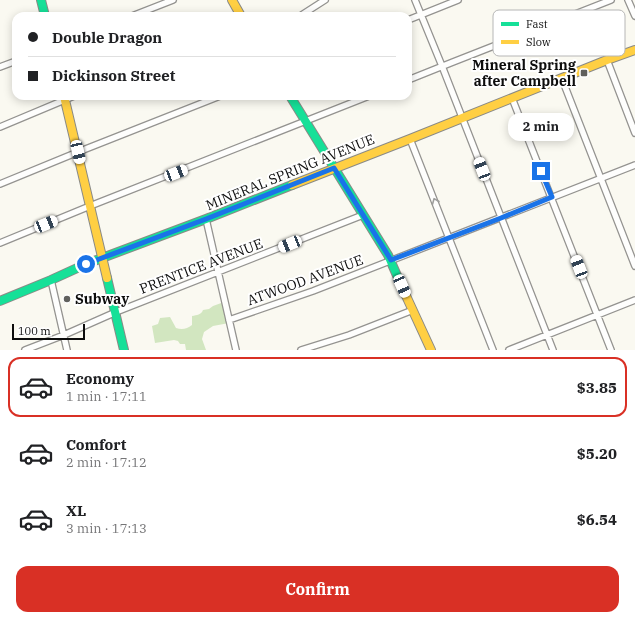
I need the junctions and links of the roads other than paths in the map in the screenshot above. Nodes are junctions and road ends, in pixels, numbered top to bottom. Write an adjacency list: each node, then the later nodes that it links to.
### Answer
1 (41, 0): 10 (main road)
2 (173, 0): 11 (street)
3 (325, 0): 13 (street)
4 (415, 0): 14 (street)
5 (458, 0): 14 (street)
6 (610, 0): 9 (street)
7 (628, 0): 15 (street)
8 (235, 1): 12 (main road)
9 (585, 10)
10 (44, 12)
11 (142, 12)
12 (239, 12)
13 (306, 12)
14 (421, 15): 16 (street); 23 (street)
15 (635, 16)
16 (412, 18)
17 (493, 46): 23 (street)
18 (635, 50): 19 (main road, MINERAL SPRING AVENUE)
19 (625, 54)
20 (618, 56): 21 (main road, MINERAL SPRING AVENUE)
21 (607, 60): 26 (main road, MINERAL SPRING AVENUE); 36 (street)
22 (12, 62): 24 (street)
23 (442, 66): 25 (street); 33 (street)
24 (0, 67)
25 (412, 78)
26 (562, 79): 27 (main road, MINERAL SPRING AVENUE); 41 (street)
27 (512, 98): 33 (main road, MINERAL SPRING AVENUE); 43 (street)
28 (61, 100): 35 (street)
29 (65, 100): 38 (main road)
30 (210, 100): 38 (street)
31 (292, 100): 34 (main road)
32 (359, 100): 34 (street)
33 (462, 118): 37 (main road, MINERAL SPRING AVENUE); 46 (street)
34 (305, 121): 40 (main road); 44 (street)
35 (0, 127)
36 (635, 132)
37 (410, 139): 40 (main road, MINERAL SPRING AVENUE); 48 (street, one-way to 37)
38 (78, 152): 42 (street); 44 (main road)
39 (635, 165): 41 (street, ATWOOD AVENUE)
40 (334, 168): 45 (main road); 47 (main road, MINERAL SPRING AVENUE)
41 (601, 178): 43 (street, ATWOOD AVENUE); 52 (street)
42 (0, 184)
43 (552, 197): 46 (street, ATWOOD AVENUE); 59 (street)
44 (90, 206): 49 (street); 50 (main road)
45 (363, 215): 51 (main road); 53 (street, PRENTICE AVENUE)
46 (501, 218): 48 (street, ATWOOD AVENUE); 62 (street)
47 (206, 219): 50 (main road, MINERAL SPRING AVENUE); 53 (street)
48 (449, 238): 51 (street, ATWOOD AVENUE); 70 (street)
49 (0, 243)
50 (103, 258): 54 (main road, MINERAL SPRING AVENUE); 58 (main road)
51 (391, 260): 57 (main road); 60 (street, ATWOOD AVENUE)
52 (635, 266)
53 (217, 272): 58 (street, PRENTICE AVENUE); 60 (street)
54 (51, 280): 56 (main road, MINERAL SPRING AVENUE); 61 (street)
55 (635, 300): 59 (street)
56 (0, 301)
57 (413, 310): 63 (street); 69 (main road)
58 (116, 312): 61 (street, PRENTICE AVENUE); 66 (main road)
59 (597, 314): 62 (street); 73 (street)
60 (229, 320): 67 (street)
61 (64, 335): 64 (street, PRENTICE AVENUE); 65 (street)
62 (547, 335): 71 (street); 72 (street)
63 (314, 348): 68 (street)
64 (25, 350)
65 (67, 350)
66 (124, 350)
67 (236, 350)
68 (301, 350)
69 (431, 350)
70 (494, 350)
71 (509, 350)
72 (553, 350)
73 (611, 350)

